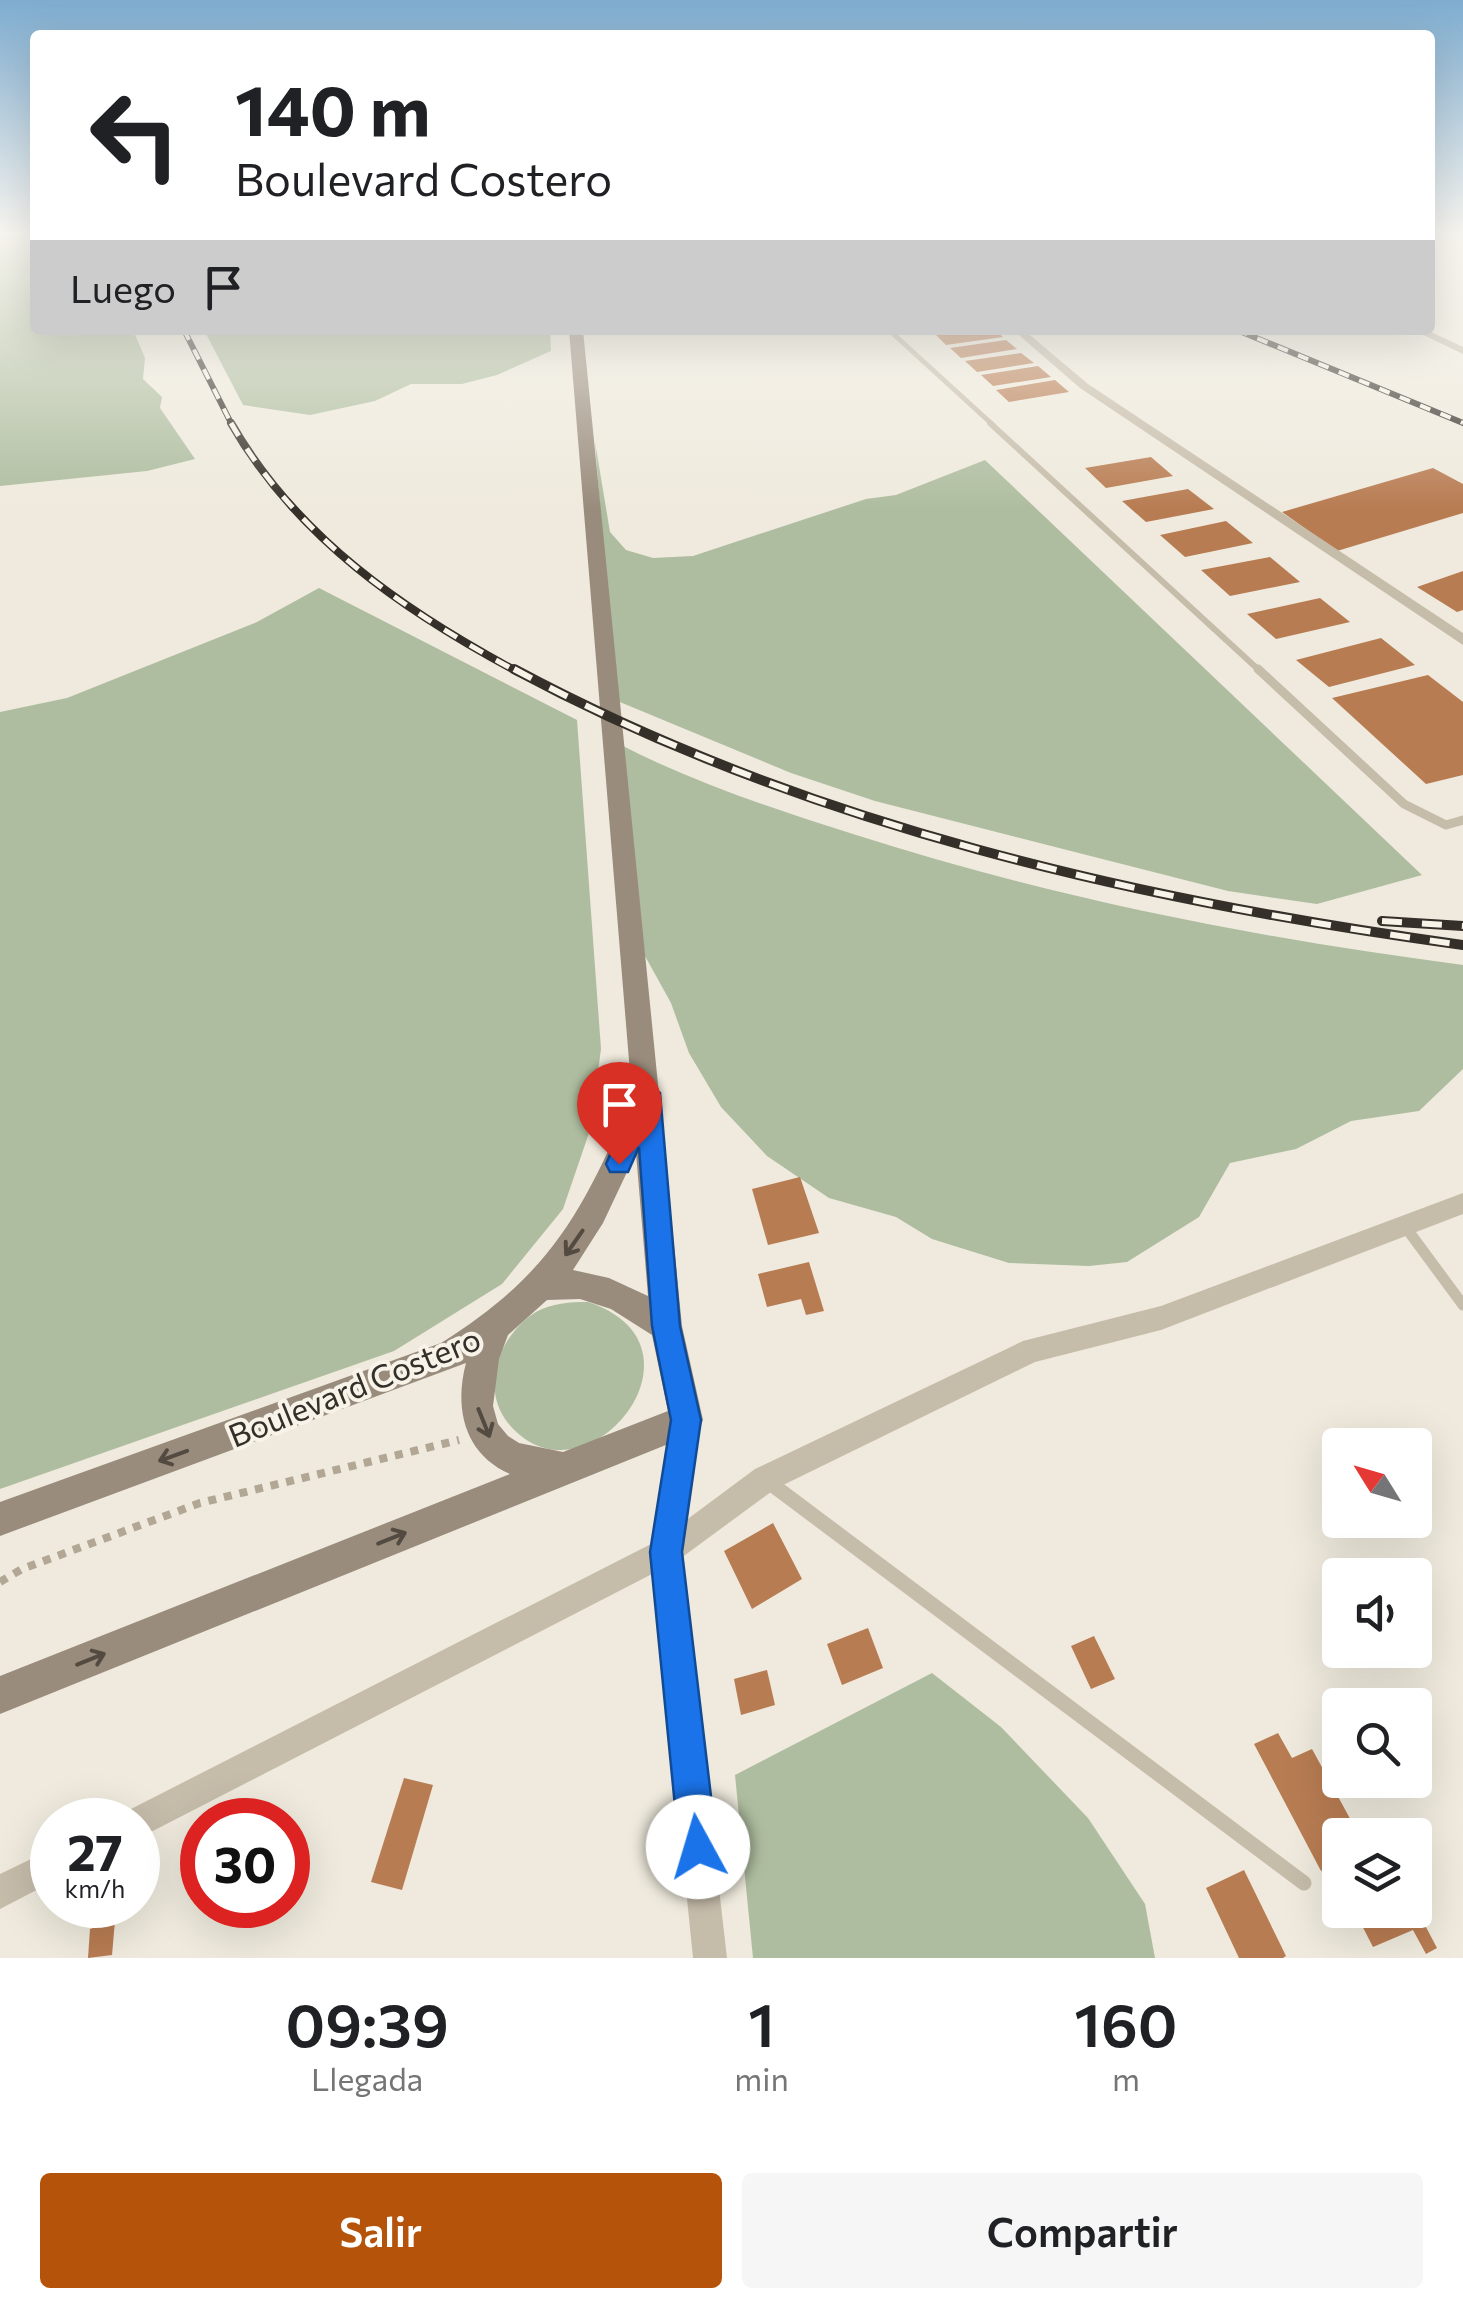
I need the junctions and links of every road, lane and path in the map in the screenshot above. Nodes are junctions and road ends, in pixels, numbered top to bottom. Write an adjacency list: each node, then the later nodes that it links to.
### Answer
1 (576, 335): 8 (main road)
2 (895, 335): 7 (lane)
3 (1024, 335): 6 (street)
4 (1429, 335): 5 (street)
5 (1463, 351)
6 (1463, 640)
7 (1463, 820)
8 (647, 1093): 11 (main road, Boulevard Costero, one-way to 11); 13 (main road)
9 (1463, 1203): 10 (street)
10 (1404, 1225): 12 (lane); 18 (street)
11 (544, 1286): 13 (main road); 14 (main road, Boulevard Costero)
12 (1463, 1304)
13 (666, 1326): 15 (main road)
14 (494, 1330): 16 (main road, one-way to 16); 19 (main road, Boulevard Costero, one-way to 19)
15 (686, 1420): 17 (main road); 20 (street)
16 (484, 1429): 17 (main road); 21 (path)
17 (563, 1470): 22 (main road, one-way to 17)
18 (765, 1479): 20 (street); 25 (lane)
19 (0, 1519)
20 (666, 1552): 23 (street); 27 (street)
21 (0, 1582)
22 (0, 1695)
23 (160, 1811)
24 (30, 1876): 26 (street)
25 (1304, 1883)
26 (0, 1892)
27 (710, 1958)

